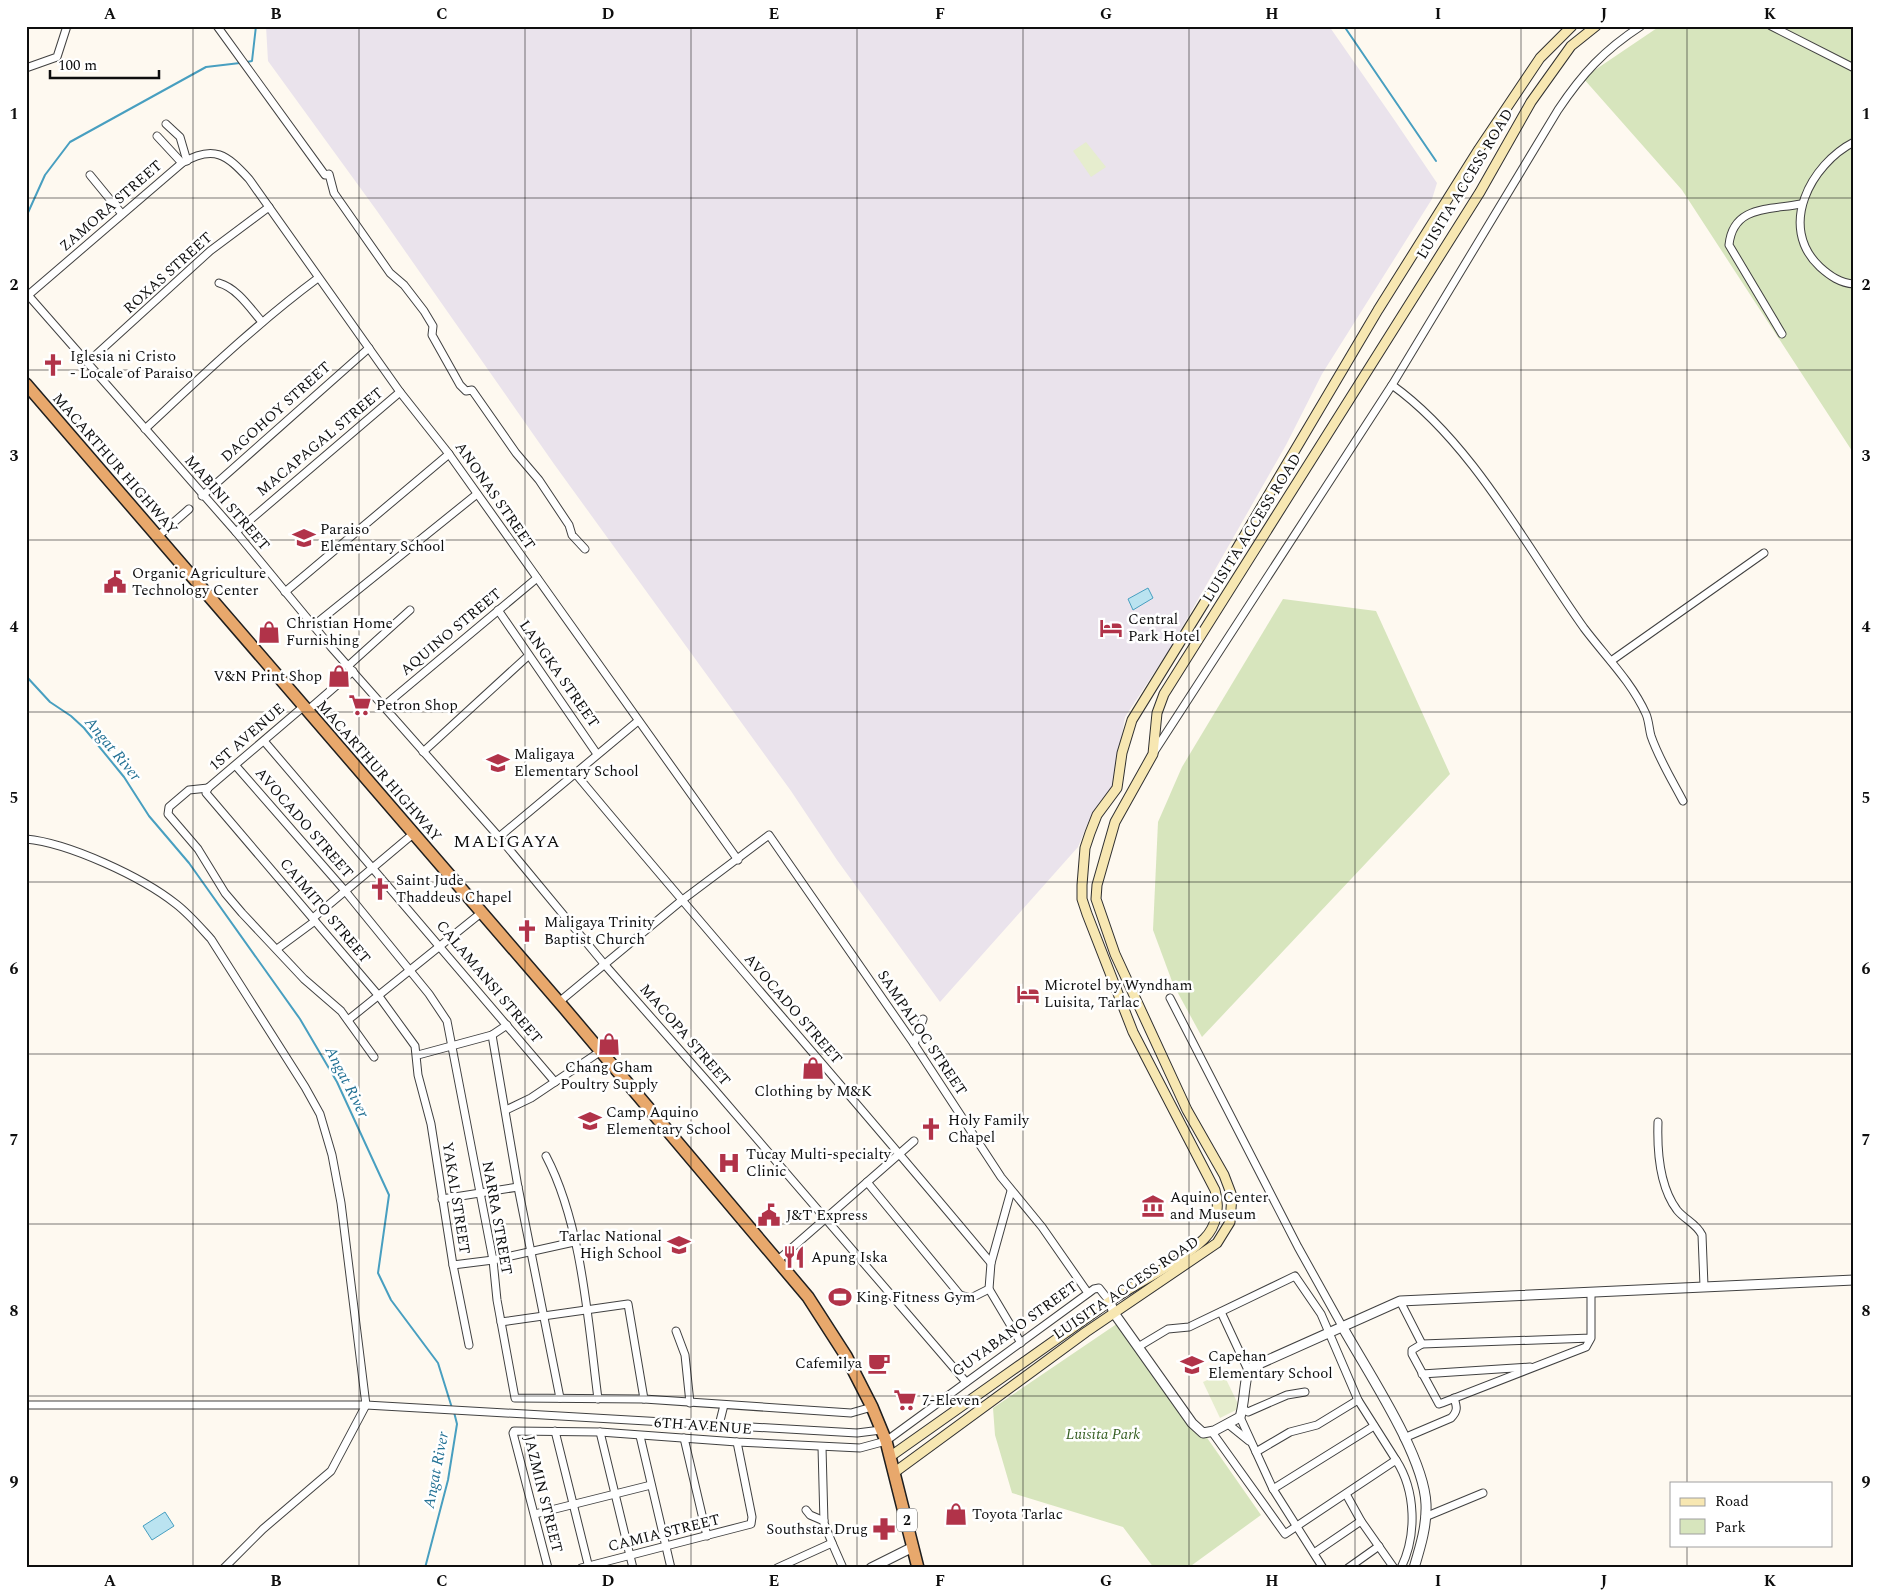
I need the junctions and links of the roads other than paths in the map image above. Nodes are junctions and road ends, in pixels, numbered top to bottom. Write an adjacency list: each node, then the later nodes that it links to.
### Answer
1 (67, 26): 7 (street)
2 (217, 26): 36 (street)
3 (1572, 26): 106 (main road, LUISITA ACCESS ROAD)
4 (1596, 26): 52 (main road, LUISITA ACCESS ROAD)
5 (1641, 26): 27 (street)
6 (1771, 26): 8 (street)
7 (26, 68)
8 (1854, 68)
9 (166, 124): 13 (street)
10 (157, 136): 13 (street)
11 (1854, 142): 15 (street)
12 (222, 155): 13 (street, ZAMORA STREET); 16 (street, ANONAS STREET)
13 (185, 162): 17 (street, ZAMORA STREET)
14 (90, 174): 17 (street)
15 (1801, 204): 20 (street); 23 (street)
16 (269, 207): 18 (street, ANONAS STREET); 25 (street, ROXAS STREET)
17 (122, 214): 21 (street, ZAMORA STREET)
18 (318, 278): 22 (street); 24 (street, ANONAS STREET)
19 (219, 282): 22 (street)
20 (1854, 284)
21 (27, 296): 25 (street, MABINI STREET)
22 (262, 322): 29 (street)
23 (1782, 334)
24 (369, 348): 28 (street, ANONAS STREET); 32 (street, DAGOHOY STREET)
25 (88, 362): 29 (street, MABINI STREET)
26 (26, 384): 35 (highway, MACARTHUR HIGHWAY / 2)
27 (1392, 384): 44 (street); 52 (street)
28 (400, 392): 30 (street, ANONAS STREET); 34 (street, MACAPAGAL STREET)
29 (145, 429): 32 (street, MABINI STREET)
30 (449, 454): 31 (street, ANONAS STREET); 39 (street)
31 (477, 494): 38 (street, ANONAS STREET); 42 (street)
32 (202, 496): 34 (street, MABINI STREET)
33 (188, 509): 35 (street)
34 (236, 532): 39 (street, MABINI STREET)
35 (157, 537): 47 (highway, MACARTHUR HIGHWAY / 2)
36 (585, 549)
37 (1764, 553): 44 (street)
38 (537, 578): 41 (street, AQUINO STREET); 48 (street, ANONAS STREET)
39 (285, 592): 42 (street, MABINI STREET)
40 (410, 610): 45 (street, 1ST AVENUE)
41 (498, 610): 43 (street, LANGKA STREET); 46 (street, AQUINO STREET)
42 (313, 626): 45 (street, MABINI STREET)
43 (528, 656): 50 (street); 51 (street, LANGKA STREET)
44 (1611, 662): 56 (street)
45 (350, 668): 46 (street, MABINI STREET); 47 (street, 1ST AVENUE)
46 (384, 706): 50 (street, MABINI STREET)
47 (305, 709): 49 (street, 1ST AVENUE); 57 (highway, MACARTHUR HIGHWAY / 2)
48 (638, 721): 51 (street); 60 (street, ANONAS STREET)
49 (264, 741): 53 (street, 1ST AVENUE); 61 (street, CALAMANSI STREET)
50 (423, 752): 58 (street, MACOPA STREET)
51 (597, 754): 54 (street)
52 (1153, 754): 109 (main road, LUISITA ACCESS ROAD)
53 (236, 766): 55 (street, 1ST AVENUE); 62 (street, AVOCADO STREET)
54 (575, 773): 58 (street); 63 (street, AVOCADO STREET)
55 (208, 788): 65 (street, CAIMITO STREET); 67 (street)
56 (1683, 801)
57 (413, 834): 61 (street); 64 (highway, MACARTHUR HIGHWAY / 2)
58 (499, 837): 68 (street, MACOPA STREET)
59 (26, 839): 132 (street)
60 (738, 860): 63 (street); 77 (street, SAMPALOC STREET)
61 (374, 868): 62 (street); 66 (street, CALAMANSI STREET)
62 (346, 892): 65 (street); 69 (street, AVOCADO STREET)
63 (681, 900): 68 (street); 86 (street, AVOCADO STREET)
64 (481, 913): 66 (street); 72 (highway, MACARTHUR HIGHWAY / 2)
65 (314, 920): 67 (street); 70 (street, CAIMITO STREET)
66 (441, 946): 69 (street); 75 (street, CALAMANSI STREET)
67 (277, 949): 74 (street)
68 (605, 965): 72 (street); 93 (street, MACOPA STREET)
69 (409, 971): 70 (street); 78 (street, AVOCADO STREET)
70 (378, 995): 74 (street); 80 (street, CAIMITO STREET)
71 (1170, 998): 112 (street)
72 (559, 1002): 79 (highway, MACARTHUR HIGHWAY / 2)
73 (923, 1019): 77 (street)
74 (348, 1020): 81 (street)
75 (507, 1025): 76 (street); 82 (street, CALAMANSI STREET)
76 (492, 1035): 78 (street); 83 (street)
77 (914, 1044): 90 (street, SAMPALOC STREET)
78 (452, 1046): 80 (street); 91 (street, NARRA STREET)
79 (601, 1051): 82 (street); 97 (highway, MACARTHUR HIGHWAY / 2)
80 (418, 1055): 92 (street, YAKAL STREET)
81 (374, 1057)
82 (556, 1082): 83 (street)
83 (506, 1110): 89 (street)
84 (1658, 1122): 101 (street)
85 (914, 1141): 86 (street)
86 (900, 1154): 88 (street); 98 (street, AVOCADO STREET)
87 (546, 1156): 94 (street)
88 (868, 1182): 93 (street); 102 (street)
89 (518, 1187): 91 (street); 95 (street)
90 (1011, 1191): 98 (street); 104 (street, SAMPALOC STREET)
91 (478, 1193): 92 (street); 96 (street, NARRA STREET)
92 (442, 1200): 99 (street, YAKAL STREET)
93 (825, 1218): 97 (street); 123 (street, MACOPA STREET)
94 (574, 1242): 95 (street); 107 (street)
95 (531, 1252): 96 (street); 110 (street)
96 (493, 1260): 99 (street); 111 (street, NARRA STREET)
97 (776, 1260): 134 (highway, MACARTHUR HIGHWAY / 2)
98 (991, 1263): 102 (street)
99 (453, 1265): 118 (street, YAKAL STREET)
100 (1854, 1280): 101 (street)
101 (1704, 1286): 103 (street)
102 (989, 1289): 116 (street)
103 (1591, 1292): 105 (street); 115 (street)
104 (1088, 1293): 106 (street, GUYABANO STREET); 116 (street, GUYABANO STREET)
105 (1400, 1301): 112 (street); 117 (street)
106 (1110, 1302): 109 (street); 152 (main road, LUISITA ACCESS ROAD)
107 (586, 1309): 110 (street); 126 (street); 128 (street)
108 (1221, 1312): 114 (street); 119 (street); 121 (street)
109 (1114, 1313): 119 (street); 154 (main road, LUISITA ACCESS ROAD)
110 (542, 1318): 111 (street); 125 (street)
111 (501, 1322): 125 (street, NARRA STREET)
112 (1342, 1326): 114 (street); 146 (street)
113 (676, 1331): 130 (street)
114 (1329, 1331): 121 (street); 129 (street)
115 (1591, 1338): 117 (street); 120 (street)
116 (1021, 1343): 123 (street, GUYABANO STREET)
117 (1422, 1344): 122 (street)
118 (469, 1345)
119 (1138, 1347): 143 (street)
120 (1538, 1366): 122 (street); 127 (street)
121 (1248, 1370): 135 (street)
122 (1422, 1374): 127 (street)
123 (966, 1382): 147 (street, GUYABANO STREET)
124 (1305, 1392): 135 (street)
125 (560, 1398): 126 (street)
126 (598, 1398): 128 (street)
127 (1454, 1398): 146 (street)
128 (644, 1399): 130 (street)
129 (1358, 1400): 138 (street); 151 (street)
130 (690, 1403): 133 (street)
131 (26, 1405): 132 (street)
132 (366, 1405): 137 (street); 175 (street)
133 (724, 1405): 134 (street); 137 (street)
134 (872, 1406): 140 (highway, MACARTHUR HIGHWAY / 2)
135 (1241, 1413): 136 (street); 148 (street)
136 (1228, 1424): 143 (street); 148 (street)
137 (719, 1425): 140 (street)
138 (1374, 1426): 153 (street); 156 (street)
139 (518, 1430): 141 (street, 6TH AVENUE); 162 (street, JAZMIN STREET)
140 (881, 1430): 147 (highway, MACARTHUR HIGHWAY / 2)
141 (555, 1431): 142 (street, 6TH AVENUE); 160 (street)
142 (600, 1432): 144 (street, 6TH AVENUE); 157 (street)
143 (1212, 1432): 166 (street)
144 (640, 1436): 145 (street, 6TH AVENUE); 155 (street)
145 (684, 1438): 149 (street, 6TH AVENUE); 167 (street)
146 (1404, 1438): 163 (street)
147 (886, 1441): 150 (street, 6TH AVENUE); 152 (highway, MACARTHUR HIGHWAY / 2)
148 (1250, 1441): 151 (street)
149 (737, 1442): 150 (street, 6TH AVENUE); 167 (street, CAMIA STREET)
150 (822, 1447): 164 (street)
151 (1256, 1452): 156 (street)
152 (891, 1456): 154 (highway, MACARTHUR HIGHWAY / 2)
153 (1396, 1460): 158 (street); 186 (street)
154 (895, 1472): 171 (highway, MACARTHUR HIGHWAY / 2)
155 (651, 1485): 157 (street); 169 (street)
156 (1273, 1489): 166 (street)
157 (614, 1494): 160 (street); 173 (street)
158 (1346, 1494): 165 (street); 166 (street)
159 (1483, 1494): 163 (street)
160 (573, 1504): 162 (street); 174 (street)
161 (806, 1510): 164 (street)
162 (535, 1514): 176 (street, JAZMIN STREET)
163 (1425, 1517): 187 (street)
164 (824, 1521): 168 (street)
165 (1361, 1521): 170 (street); 172 (street)
166 (1297, 1526): 172 (street)
167 (707, 1536): 169 (street, CAMIA STREET)
168 (832, 1543): 179 (street); 180 (street)
169 (667, 1546): 173 (street, CAMIA STREET); 178 (street)
170 (1379, 1546): 184 (street); 185 (street)
171 (913, 1547): 181 (street); 182 (highway, MACARTHUR HIGHWAY / 2)
172 (1314, 1553): 183 (street)
173 (630, 1556): 174 (street, CAMIA STREET); 177 (street)
174 (587, 1567)
175 (224, 1568)
176 (548, 1568)
177 (633, 1568)
178 (671, 1568)
179 (776, 1568)
180 (843, 1568)
181 (871, 1568)
182 (918, 1568)
183 (1323, 1568)
184 (1348, 1568)
185 (1394, 1568)
186 (1401, 1568)
187 (1414, 1568)

